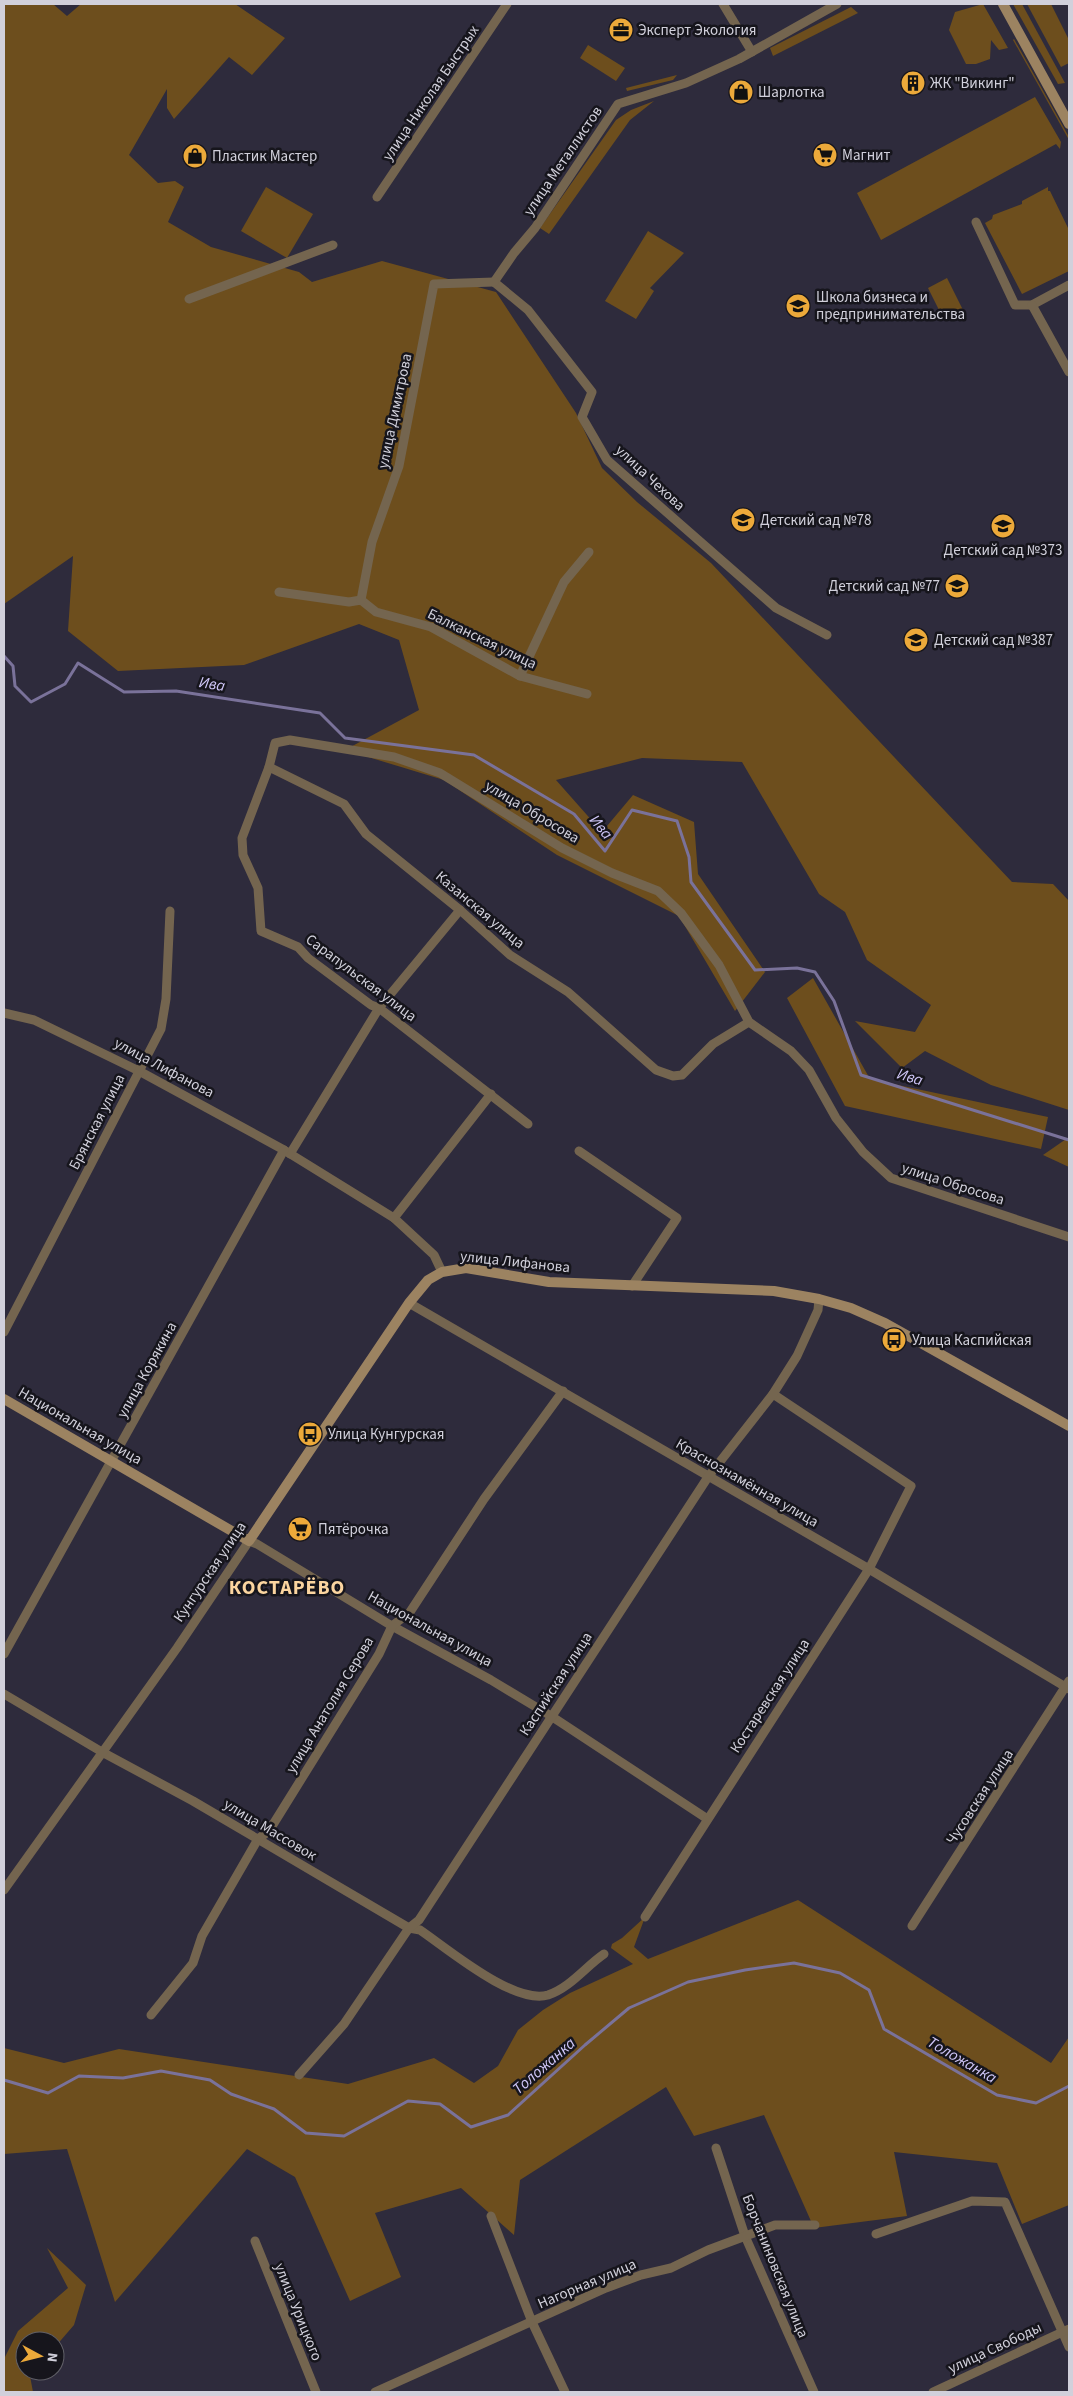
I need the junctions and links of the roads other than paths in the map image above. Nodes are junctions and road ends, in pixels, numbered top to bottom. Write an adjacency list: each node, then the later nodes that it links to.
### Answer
1 (508, 4): 7 (street, улица Николая Быстрых)
2 (723, 4): 5 (street)
3 (837, 4): 5 (street, улица Металлистов)
4 (1003, 4): 6 (street)
5 (752, 52): 10 (street, улица Металлистов)
6 (1069, 124)
7 (378, 197)
8 (976, 222): 13 (street)
9 (333, 245): 12 (street)
10 (494, 282): 17 (street, улица Димитрова); 18 (street, улица Чехова)
11 (1069, 285): 13 (street)
12 (189, 299)
13 (1032, 304): 14 (street)
14 (1069, 372)
15 (589, 552): 19 (street)
16 (279, 592): 17 (street)
17 (361, 600): 19 (street, Балканская улица)
18 (827, 635)
19 (520, 676): 20 (street, Балканская улица)
20 (587, 694)
21 (269, 766): 22 (street, Казанская улица); 24 (street, Сарапульская улица); 26 (street, улица Обросова)
22 (460, 910): 24 (street, улица Корякина); 26 (street, Казанская улица)
23 (170, 911): 27 (street, Брянская улица)
24 (379, 1008): 28 (street, Сарапульская улица); 31 (street, улица Корякина)
25 (4, 1013): 27 (street, улица Лифанова)
26 (749, 1022): 33 (street, улица Обросова)
27 (139, 1071): 31 (street, улица Лифанова); 38 (street, Брянская улица)
28 (491, 1094): 29 (street, Сарапульская улица); 32 (street)
29 (528, 1124)
30 (579, 1151): 35 (street)
31 (287, 1152): 32 (street, улица Лифанова); 43 (street, улица Корякина)
32 (394, 1218): 34 (street, улица Лифанова)
33 (1069, 1237)
34 (442, 1272): 35 (street, улица Лифанова); 37 (street, Кунгурская улица)
35 (632, 1286): 36 (street, улица Лифанова)
36 (819, 1299): 40 (street, Каспийская улица); 42 (street, улица Лифанова)
37 (409, 1303): 39 (street, Краснознамённая улица); 45 (street, Кунгурская улица)
38 (4, 1332)
39 (563, 1391): 44 (street, Краснознамённая улица); 47 (street, улица Анатолия Серова)
40 (774, 1394): 44 (street, Каспийская улица); 46 (street, Костаревская улица)
41 (4, 1399): 43 (street, Национальная улица)
42 (1069, 1426)
43 (112, 1461): 45 (street, Национальная улица); 48 (street, улица Корякина)
44 (708, 1477): 46 (street, Краснознамённая улица); 51 (street, Каспийская улица)
45 (249, 1541): 47 (street, Национальная улица); 52 (street, Кунгурская улица)
46 (869, 1569): 49 (street, Краснознамённая улица); 53 (street, Костаревская улица)
47 (392, 1626): 51 (street, Национальная улица); 54 (street, улица Анатолия Серова)
48 (4, 1654)
49 (1068, 1685): 57 (street, Чусовская улица)
50 (4, 1694): 52 (street, улица Массовок)
51 (551, 1716): 53 (street, Национальная улица); 58 (street, Каспийская улица)
52 (102, 1752): 54 (street, улица Массовок); 55 (street, Кунгурская улица)
53 (706, 1818): 56 (street, Костаревская улица)
54 (258, 1839): 58 (street, улица Массовок); 60 (street, улица Анатолия Серова)
55 (4, 1890)
56 (645, 1917)
57 (912, 1926)
58 (410, 1928): 59 (street, улица Массовок); 61 (street, Каспийская улица)
59 (604, 1954)
60 (151, 2015)
61 (299, 2074)
62 (716, 2148): 66 (street, Борчаниновская улица)
63 (491, 2216): 68 (street)
64 (815, 2225): 66 (street, Нагорная улица)
65 (876, 2234): 69 (street)
66 (745, 2236): 68 (street, Нагорная улица); 74 (street, Борчаниновская улица)
67 (255, 2241): 71 (street, улица Урицкого)
68 (532, 2322): 72 (street, Нагорная улица); 73 (street)
69 (1066, 2331): 70 (street); 75 (street, улица Свободы)
70 (1069, 2347)
71 (316, 2392)
72 (375, 2392)
73 (565, 2392)
74 (814, 2392)
75 (933, 2392)

